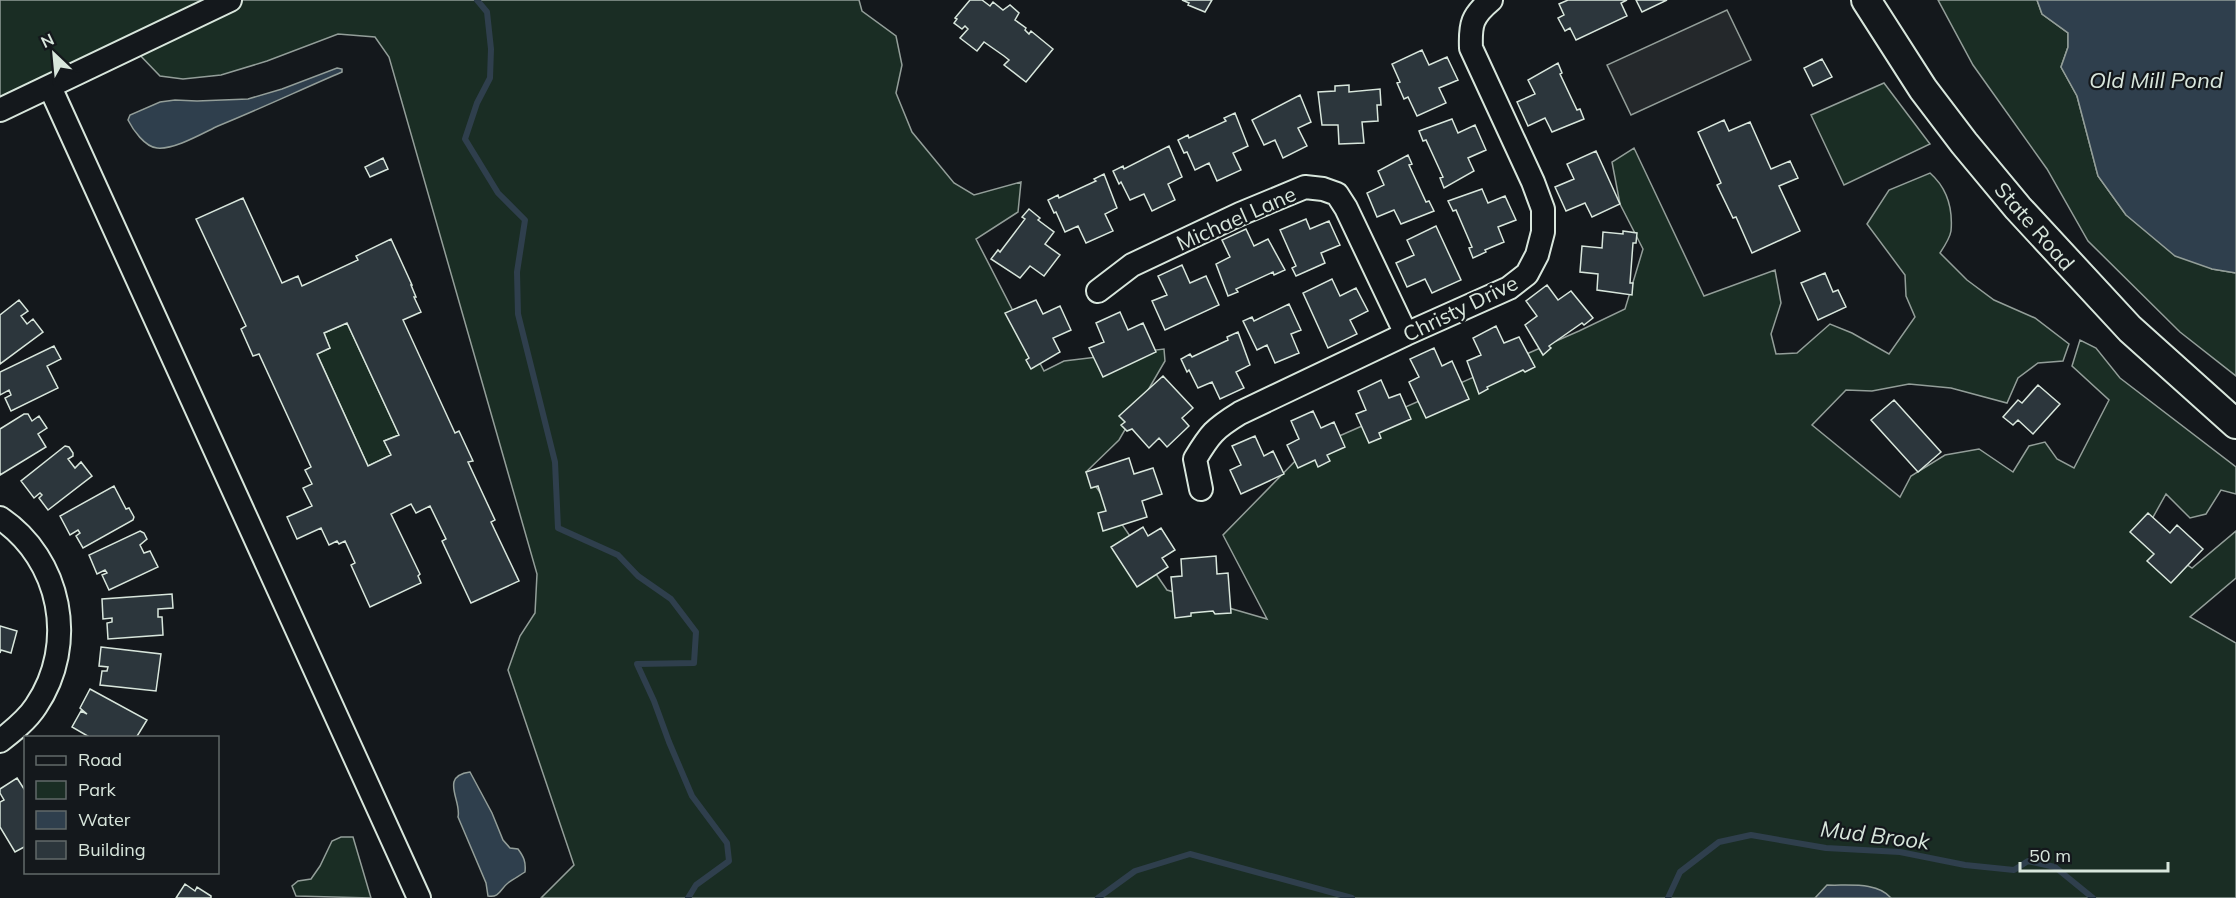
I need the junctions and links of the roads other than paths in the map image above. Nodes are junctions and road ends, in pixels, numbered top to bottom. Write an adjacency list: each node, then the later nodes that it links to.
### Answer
1 (230, 0): 4 (street)
2 (1491, 0): 7 (street, Christy Drive)
3 (1866, 0): 8 (main road, State Road)
4 (50, 87): 5 (street); 12 (street)
5 (0, 110)
6 (1098, 291): 7 (street, Michael Lane)
7 (1406, 334): 9 (street, Christy Drive)
8 (2236, 424)
9 (1201, 489)
10 (0, 518): 11 (street)
11 (0, 741)
12 (419, 898)

